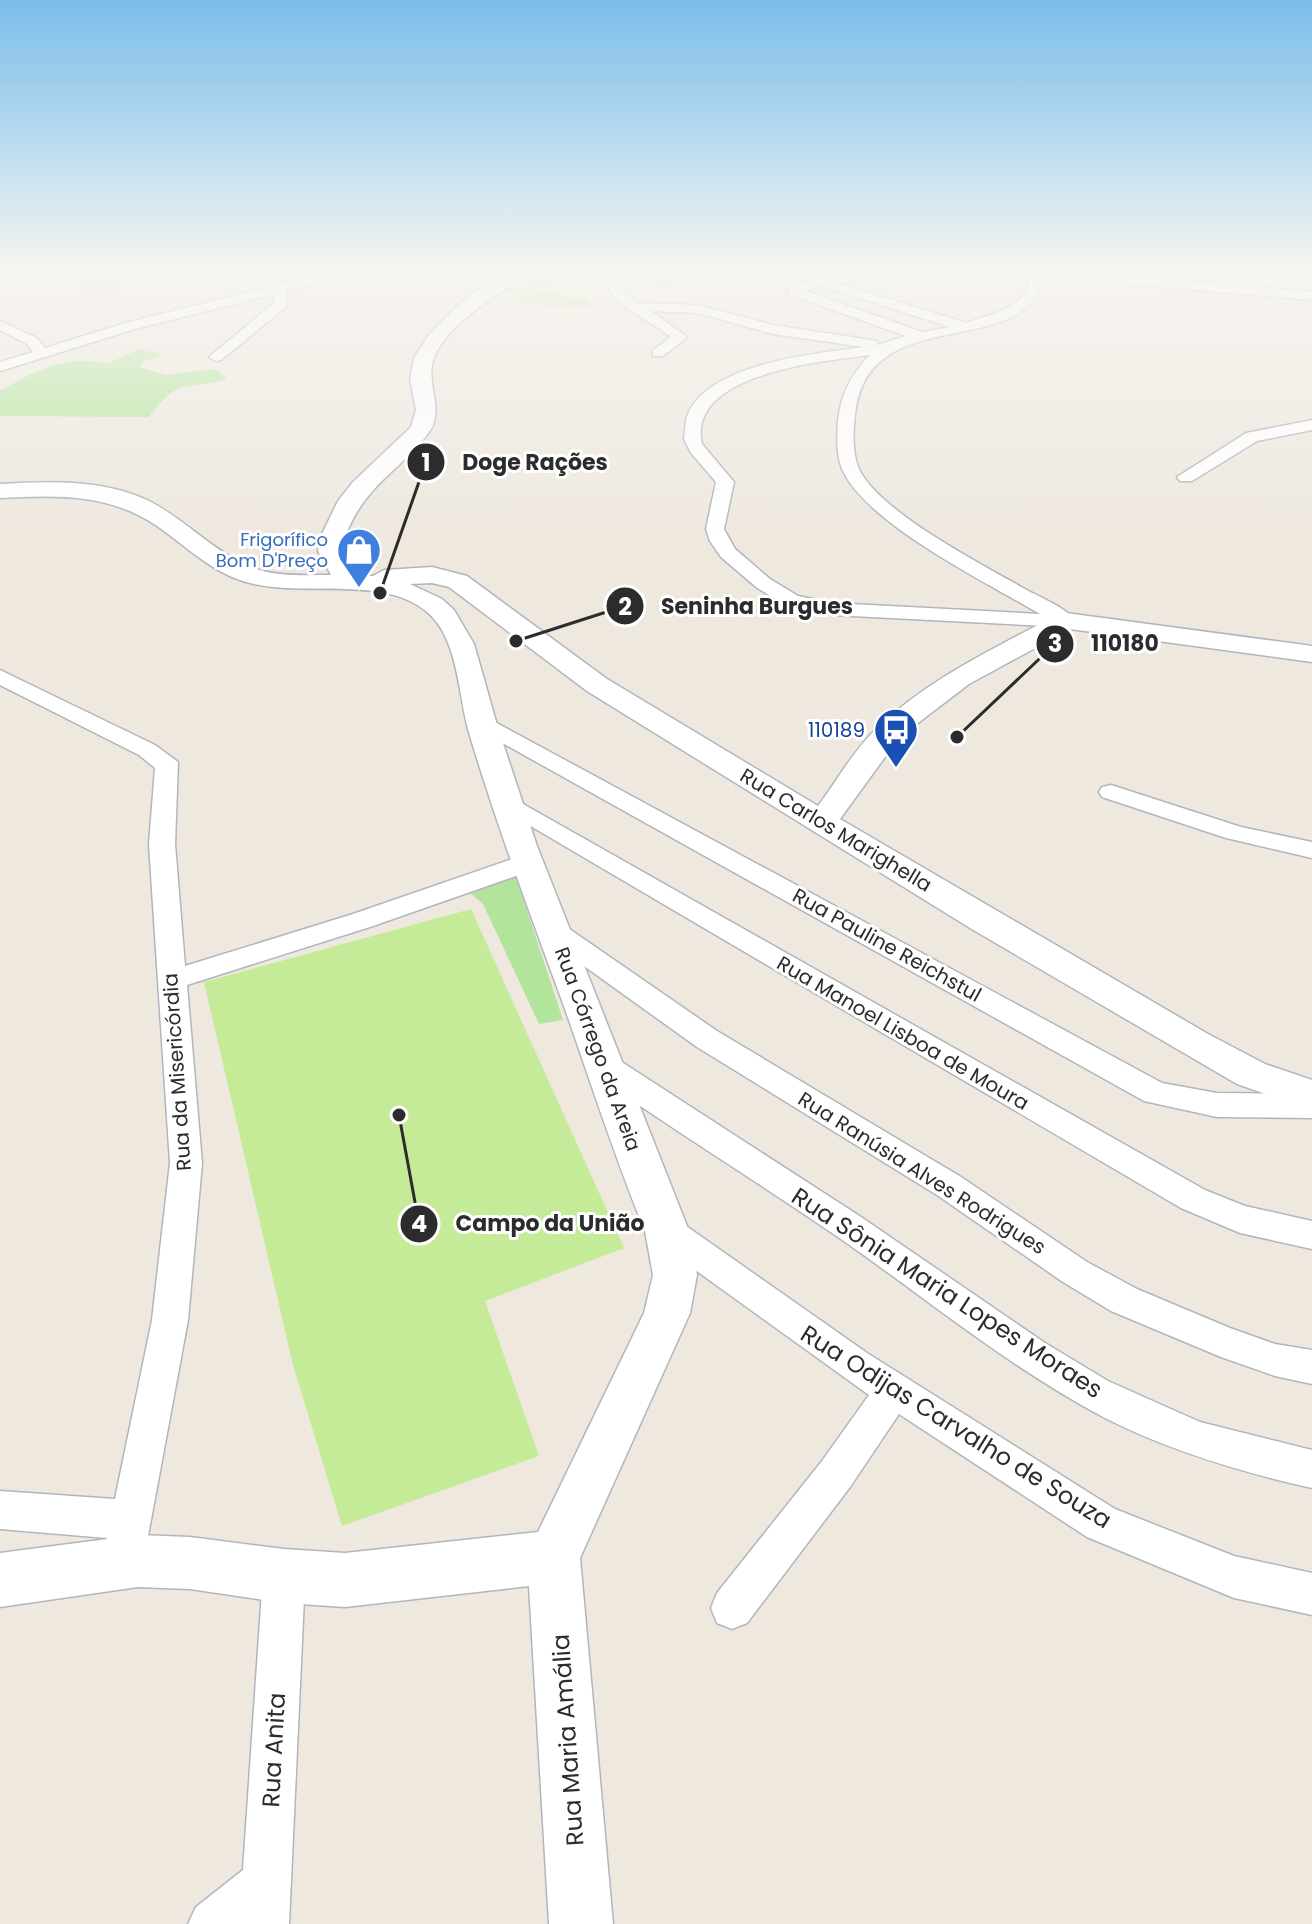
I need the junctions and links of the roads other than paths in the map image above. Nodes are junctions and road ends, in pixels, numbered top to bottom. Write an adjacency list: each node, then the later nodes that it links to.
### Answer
1 (28, 357): 5 (street)
2 (425, 357): 9 (street)
3 (836, 357): 10 (street)
4 (877, 357): 10 (street)
5 (0, 367)
6 (1312, 425): 7 (street)
7 (1186, 477)
8 (0, 491): 9 (street)
9 (357, 582): 13 (street, Rua Córrego da Areia); 16 (street, Rua Carlos Marighella)
10 (1066, 621): 11 (street); 16 (street)
11 (1312, 654)
12 (0, 677): 20 (street, Rua da Misericórdia)
13 (480, 721): 15 (street, Rua Córrego da Areia); 23 (street, Rua Pauline Reichstul)
14 (1111, 792): 17 (street)
15 (507, 802): 18 (street, Rua Córrego da Areia); 25 (street, Rua Manoel Lisboa de Moura)
16 (822, 822): 22 (street, Rua Carlos Marighella)
17 (1312, 850)
18 (527, 863): 19 (street, Rua Córrego da Areia); 20 (street)
19 (555, 932): 21 (street, Rua Córrego da Areia); 26 (street, Rua Ranúsia Alves Rodrigues)
20 (171, 980): 30 (street, Rua da Misericórdia)
21 (606, 1067): 24 (street, Rua Córrego da Areia); 28 (street, Rua Sônia Maria Lopes Moraes)
22 (1312, 1095)
23 (1312, 1106)
24 (667, 1231): 27 (street, Rua Odijas Carvalho de Souza); 31 (street, Rua Córrego da Areia)
25 (1312, 1235)
26 (1312, 1367)
27 (893, 1391): 34 (street, Rua Odijas Carvalho de Souza); 35 (street)
28 (1312, 1469)
29 (0, 1510): 30 (street)
30 (127, 1542): 32 (street); 33 (street)
31 (554, 1557): 32 (street); 38 (street, Rua Maria Amália)
32 (284, 1576): 36 (street, Rua Anita)
33 (0, 1580)
34 (1312, 1594)
35 (732, 1608)
36 (266, 1903): 37 (street)
37 (213, 1924)
38 (581, 1924)

